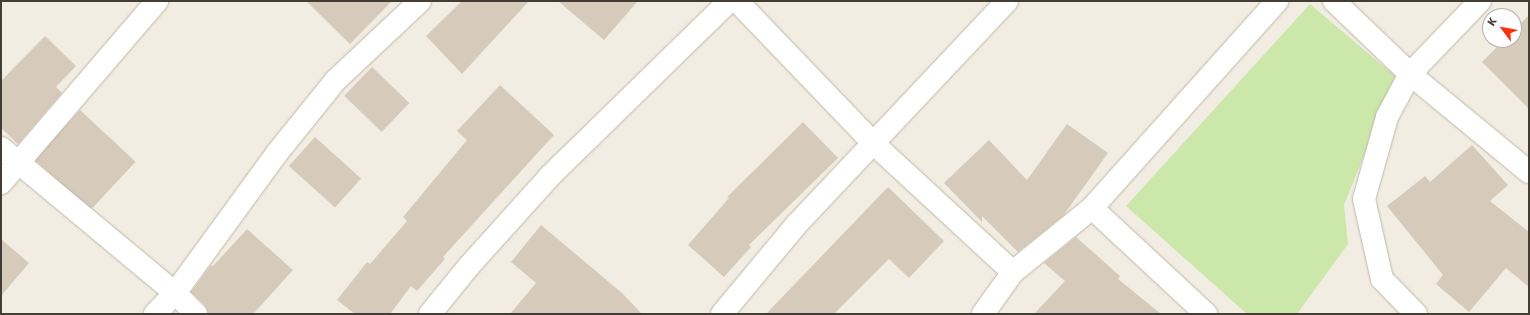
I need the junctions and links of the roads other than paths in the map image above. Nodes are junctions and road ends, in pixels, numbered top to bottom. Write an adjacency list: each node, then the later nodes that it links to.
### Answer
1 (157, 1): 12 (street)
2 (420, 1): 17 (street)
3 (728, 1): 21 (street)
4 (737, 1): 10 (street)
5 (1007, 1): 10 (street)
6 (1277, 1): 15 (street)
7 (1334, 1): 9 (street)
8 (1480, 1): 9 (street)
9 (1410, 74): 13 (street); 24 (street)
10 (874, 143): 16 (street); 22 (street)
11 (1, 148): 12 (street)
12 (18, 164): 14 (street); 17 (street)
13 (1529, 172)
14 (1, 183)
15 (1092, 208): 16 (street); 18 (street)
16 (1013, 272): 23 (street)
17 (175, 293): 19 (street); 20 (street)
18 (1199, 312)
19 (155, 314)
20 (196, 314)
21 (430, 314)
22 (722, 314)
23 (983, 314)
24 (1416, 314)

